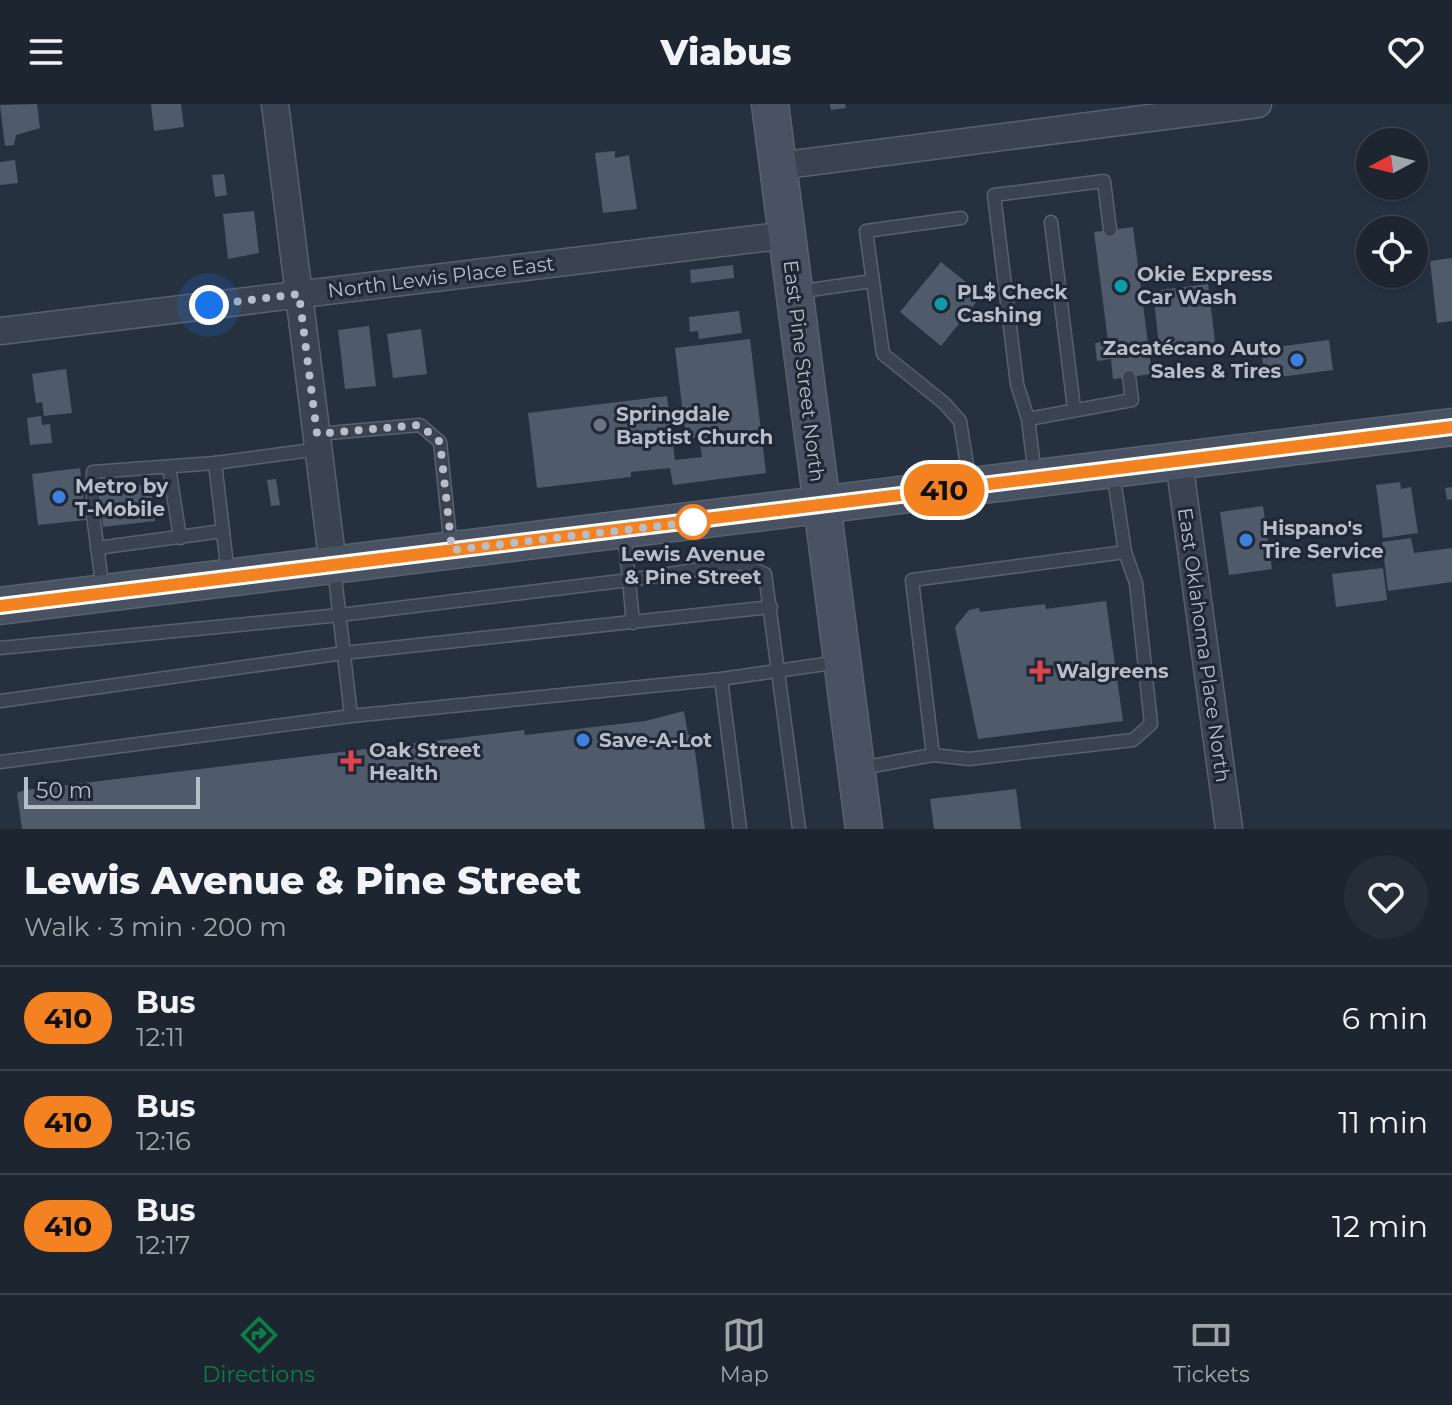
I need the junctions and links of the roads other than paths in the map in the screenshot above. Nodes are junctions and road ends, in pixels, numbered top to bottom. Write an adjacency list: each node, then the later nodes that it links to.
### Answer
1 (275, 104): 11 (street)
2 (770, 104): 4 (main road, East Pine Street North)
3 (1258, 104): 4 (street)
4 (778, 166): 8 (main road, East Pine Street North)
5 (961, 218): 9 (lane)
6 (1051, 222): 14 (lane)
7 (1110, 230): 15 (lane)
8 (787, 235): 10 (main road, East Pine Street North); 11 (street, North Lewis Place East)
9 (872, 281): 10 (lane); 23 (lane)
10 (794, 292): 24 (main road, East Pine Street North)
11 (299, 294): 12 (street, North Lewis Place East); 17 (street)
12 (0, 331)
13 (1129, 377): 14 (lane)
14 (1074, 408): 15 (lane)
15 (1028, 419): 22 (lane)
16 (1452, 427): 18 (main road)
17 (318, 442): 19 (lane); 29 (lane); 31 (street)
18 (1179, 461): 21 (main road); 52 (street, East Oklahoma Place North)
19 (215, 463): 20 (lane); 26 (lane)
20 (169, 467): 27 (lane); 28 (lane)
21 (1112, 469): 22 (main road); 30 (lane)
22 (1036, 478): 23 (main road)
23 (970, 487): 24 (main road)
24 (821, 506): 25 (main road); 41 (main road, East Pine Street North)
25 (624, 530): 29 (main road); 33 (lane)
26 (223, 531): 27 (lane); 32 (lane)
27 (180, 538): 28 (lane)
28 (97, 548): 34 (lane)
29 (452, 550): 31 (main road)
30 (1125, 552): 46 (lane); 46 (lane)
31 (333, 565): 32 (main road); 37 (lane)
32 (228, 577): 34 (main road)
33 (629, 580): 36 (lane); 37 (lane); 38 (lane)
34 (103, 594): 35 (main road)
35 (0, 606)
36 (771, 607): 38 (lane); 42 (lane)
37 (340, 615): 39 (lane); 40 (lane)
38 (633, 623): 40 (lane)
39 (0, 648)
40 (344, 653): 44 (lane); 45 (lane)
41 (842, 662): 42 (lane); 48 (main road, East Pine Street North)
42 (776, 670): 43 (lane); 50 (lane)
43 (721, 679): 45 (lane); 49 (lane)
44 (0, 701)
45 (351, 716): 47 (lane)
46 (933, 755): 48 (lane)
47 (0, 762)
48 (856, 768): 51 (main road, East Pine Street North)
49 (740, 829)
50 (799, 829)
51 (864, 829)
52 (1229, 829)

